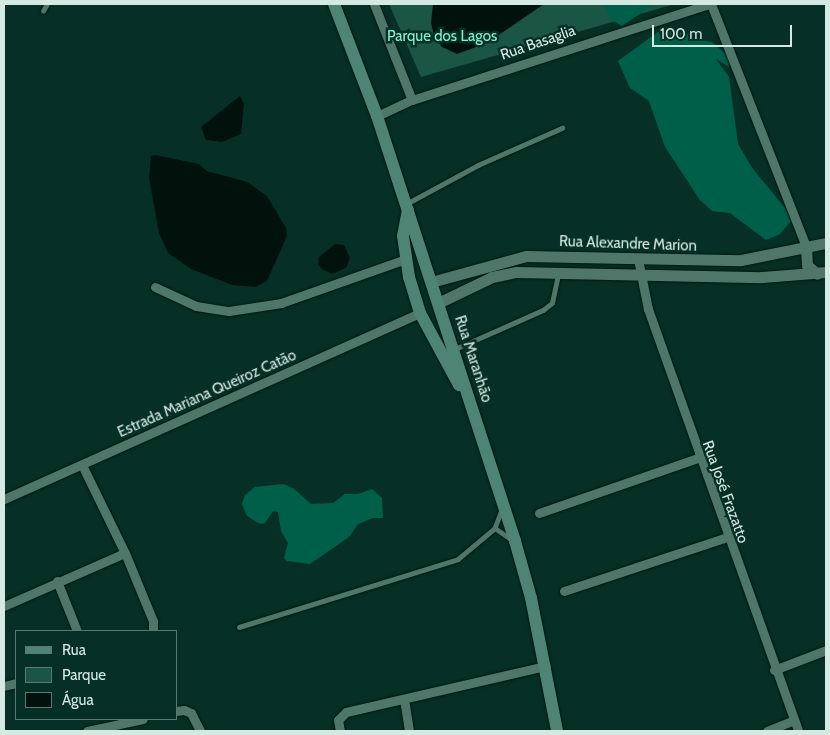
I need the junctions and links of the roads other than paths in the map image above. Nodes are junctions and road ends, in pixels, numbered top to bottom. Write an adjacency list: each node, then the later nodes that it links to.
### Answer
1 (47, 4): 5 (lane)
2 (334, 4): 7 (main road, Rua Maranhão)
3 (374, 4): 6 (street)
4 (711, 4): 6 (street, Rua Basaglia); 11 (street)
5 (43, 12)
6 (412, 100): 7 (street, Rua Basaglia)
7 (378, 116): 9 (main road, Rua Maranhão)
8 (562, 128): 9 (lane)
9 (407, 206): 12 (main road); 17 (main road, Rua Maranhão)
10 (826, 243): 11 (street, Rua Alexandre Marion)
11 (806, 246): 13 (street, Rua Alexandre Marion); 15 (street)
12 (406, 259): 18 (street); 19 (main road)
13 (638, 259): 16 (street, Rua José Frazatto); 17 (street, Rua Alexandre Marion)
14 (558, 273): 16 (street, Rua Alexandre Marion); 20 (street, Rua Alexandre Marion); 22 (lane)
15 (822, 273): 16 (street, Rua Alexandre Marion)
16 (639, 275): 24 (street, Rua José Frazatto)
17 (432, 282): 19 (main road); 20 (main road, Rua Maranhão)
18 (155, 287)
19 (413, 292): 21 (main road)
20 (438, 302): 21 (main road); 22 (main road, Rua Maranhão)
21 (420, 313): 23 (main road); 25 (street, Estrada Mariana Queiroz Catão)
22 (453, 350): 23 (main road, Rua Maranhão)
23 (472, 409): 27 (main road, Rua Maranhão)
24 (698, 458): 28 (street); 30 (street, Rua José Frazatto)
25 (82, 465): 26 (street, Estrada Mariana Queiroz Catão); 32 (street)
26 (4, 499)
27 (504, 506): 29 (lane); 31 (main road, Rua Maranhão)
28 (539, 513)
29 (495, 528): 31 (lane); 36 (lane)
30 (727, 538): 34 (street); 41 (street, Rua José Frazatto)
31 (515, 541): 40 (main road, Rua Maranhão)
32 (125, 553): 33 (street); 38 (street)
33 (57, 582): 35 (street); 37 (street)
34 (564, 591)
35 (4, 606)
36 (239, 628)
37 (76, 630)
38 (153, 630)
39 (826, 650): 41 (street)
40 (546, 666): 42 (street); 50 (main road, Rua Maranhão)
41 (774, 670): 45 (street, Rua José Frazatto)
42 (404, 699): 48 (street); 49 (street)
43 (178, 711): 47 (street)
44 (138, 720): 46 (street)
45 (794, 720): 51 (street); 52 (street, Rua José Frazatto)
46 (87, 731)
47 (200, 731)
48 (340, 731)
49 (408, 731)
50 (556, 731)
51 (767, 731)
52 (798, 731)

